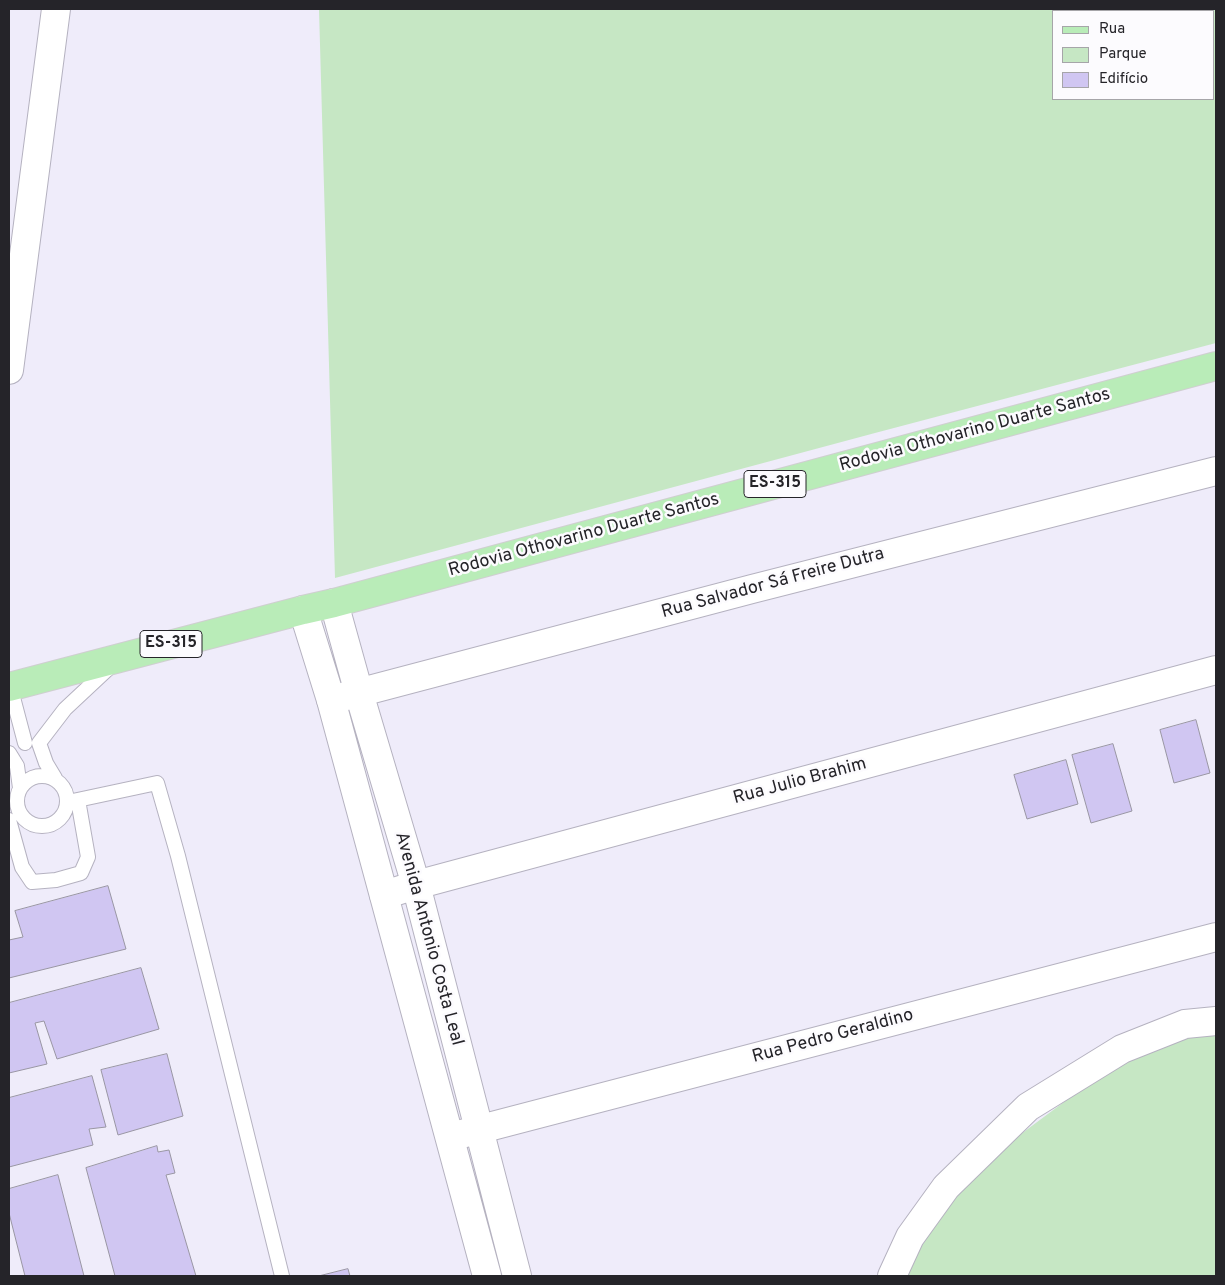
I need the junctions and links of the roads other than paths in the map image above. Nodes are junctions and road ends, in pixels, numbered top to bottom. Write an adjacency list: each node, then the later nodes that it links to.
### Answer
1 (56, 9): 3 (street)
2 (1216, 366): 5 (main road, Rodovia Othovarino Duarte Santos / ES-315)
3 (9, 370)
4 (1216, 471): 10 (street, Rua Salvador Sá Freire Dutra)
5 (334, 603): 6 (main road, Rodovia Othovarino Duarte Santos / ES-315); 10 (street, Avenida Antonio Costa Leal)
6 (303, 610): 7 (main road, Rodovia Othovarino Duarte Santos / ES-315); 11 (street, Avenida Antonio Costa Leal)
7 (120, 657): 9 (main road, Rodovia Othovarino Duarte Santos / ES-315); 12 (lane)
8 (1216, 670): 20 (street, Rua Julio Brahim)
9 (9, 686): 13 (lane)
10 (358, 693): 11 (street, Rua Salvador Sá Freire Dutra); 20 (street, Avenida Antonio Costa Leal)
11 (331, 700): 21 (street, Avenida Antonio Costa Leal)
12 (41, 741): 13 (lane); 16 (lane)
13 (25, 743): 14 (lane)
14 (9, 749)
15 (9, 753): 17 (lane)
16 (55, 778): 17 (lane); 18 (lane)
17 (20, 788): 19 (lane)
18 (73, 801): 19 (lane); 19 (lane); 26 (lane)
19 (13, 819)
20 (416, 886): 21 (street, Rua Julio Brahim); 24 (street, Avenida Antonio Costa Leal)
21 (384, 895): 25 (street, Avenida Antonio Costa Leal)
22 (1216, 937): 24 (street, Rua Pedro Geraldino)
23 (1216, 1021): 29 (street)
24 (478, 1129): 25 (street, Rua Pedro Geraldino); 28 (street, Avenida Antonio Costa Leal)
25 (450, 1137): 27 (street, Avenida Antonio Costa Leal)
26 (282, 1276)
27 (487, 1276)
28 (517, 1276)
29 (892, 1276)

